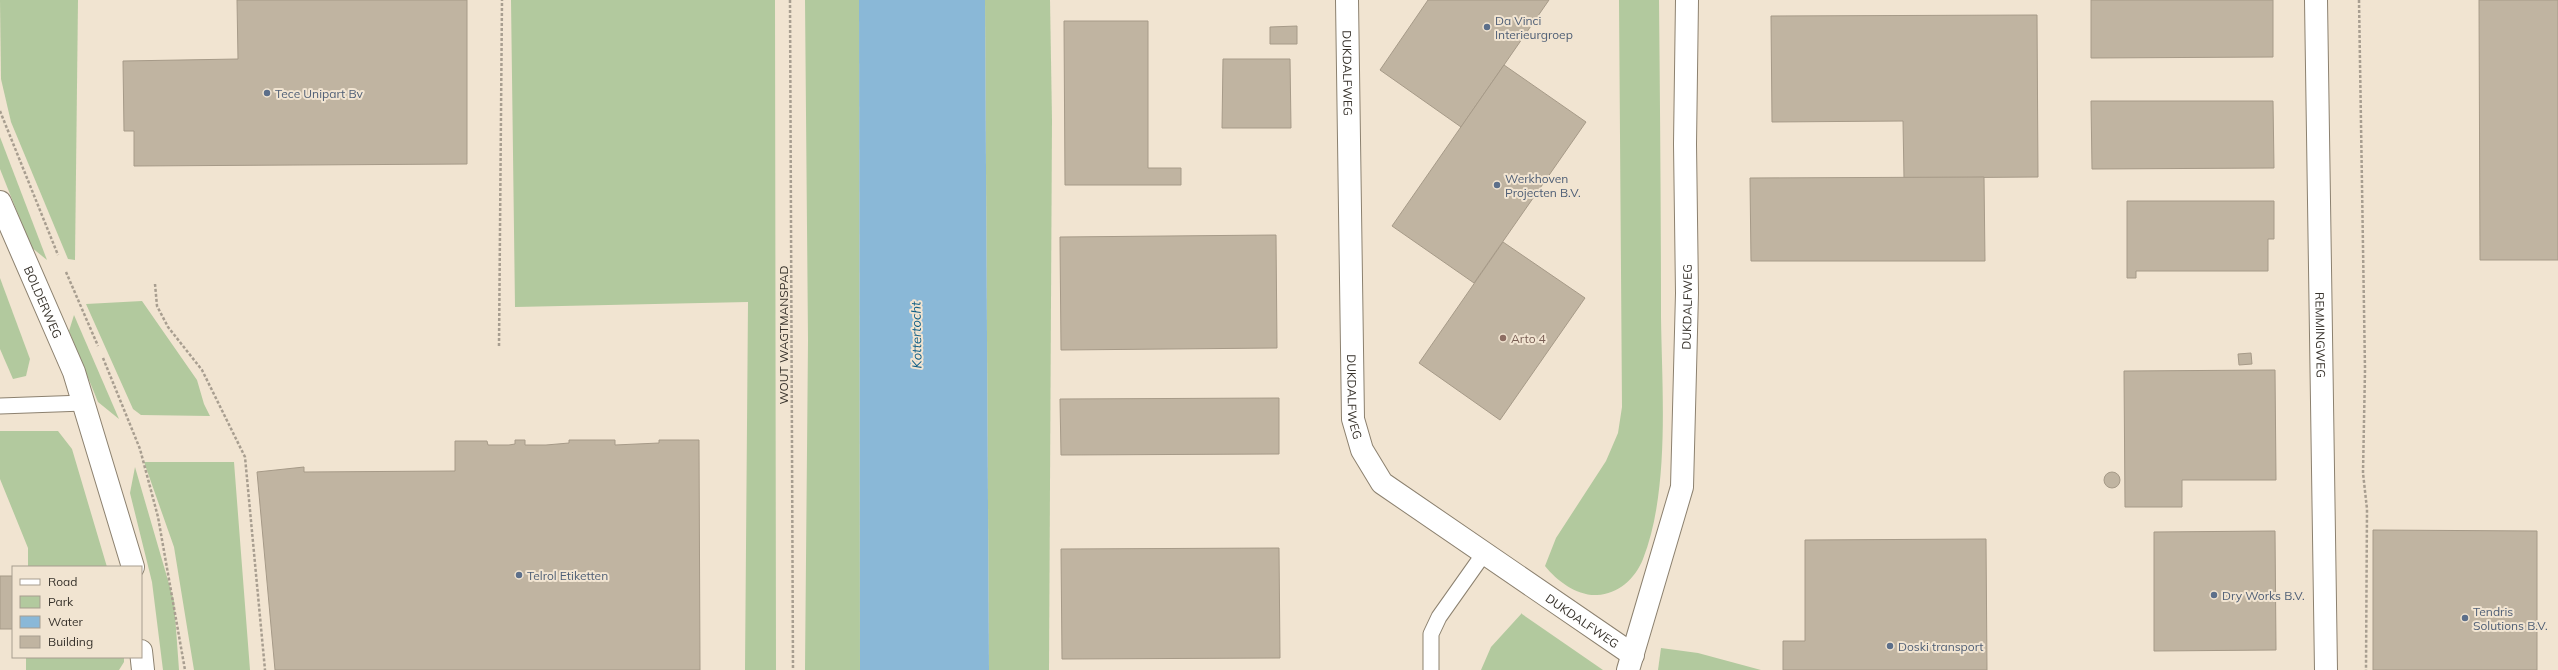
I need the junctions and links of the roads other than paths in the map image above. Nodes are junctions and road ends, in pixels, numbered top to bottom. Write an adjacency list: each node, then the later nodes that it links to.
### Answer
1 (1347, 0): 7 (street, DUKDALFWEG)
2 (1687, 0): 10 (street, DUKDALFWEG)
3 (2316, 0): 13 (street, REMMINGWEG)
4 (0, 202): 5 (street, BOLDERWEG)
5 (84, 403): 6 (lane); 8 (street, BOLDERWEG)
6 (0, 406)
7 (1485, 552): 10 (street, DUKDALFWEG); 12 (lane)
8 (133, 566)
9 (142, 658): 11 (street)
10 (1631, 662)
11 (143, 670)
12 (1431, 670)
13 (2326, 670)

